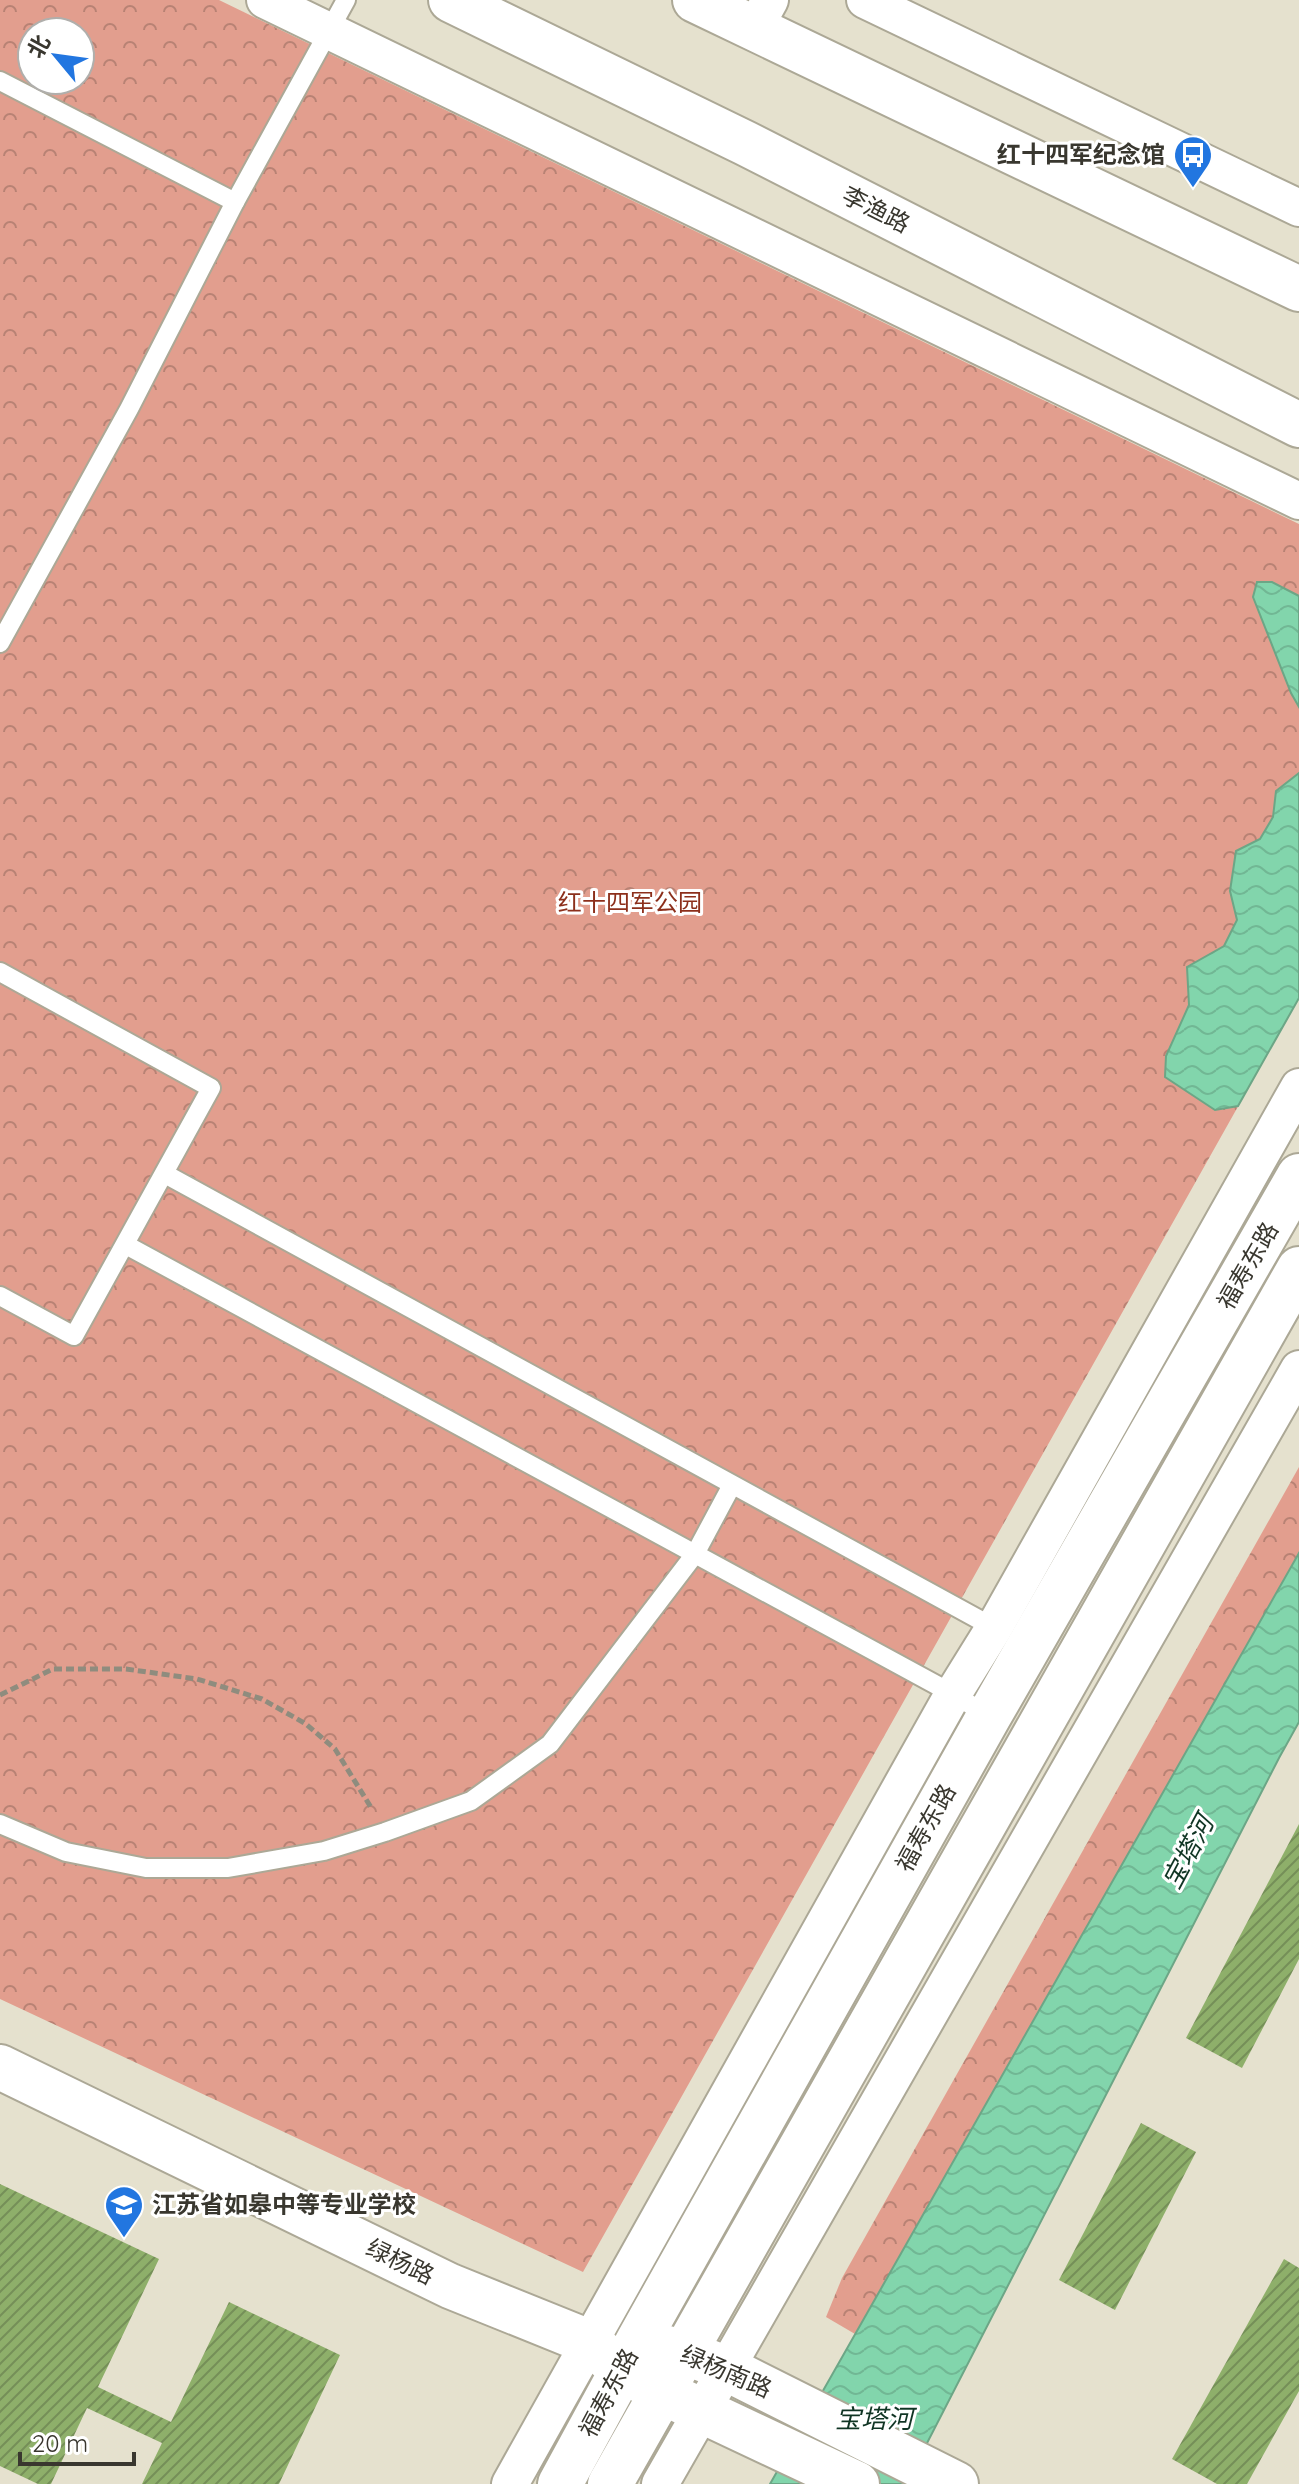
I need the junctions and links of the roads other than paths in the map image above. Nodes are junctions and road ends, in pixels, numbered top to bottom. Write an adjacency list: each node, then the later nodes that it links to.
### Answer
1 (265, 0): 7 (street)
2 (346, 0): 7 (lane)
3 (451, 0): 12 (main road, 李渔路)
4 (695, 0): 6 (main road)
5 (865, 0): 10 (street)
6 (762, 14): 11 (main road)
7 (328, 31): 9 (lane); 13 (street)
8 (0, 81): 9 (lane)
9 (235, 202): 14 (lane)
10 (1299, 208)
11 (1299, 289)
12 (1294, 421)
13 (1299, 501)
14 (0, 643)
15 (0, 972): 17 (lane)
16 (1299, 1087): 25 (street)
17 (165, 1174): 19 (lane); 23 (lane)
18 (1299, 1176): 25 (main road, 福寿东路)
19 (126, 1245): 21 (lane); 24 (lane)
20 (1299, 1269): 30 (main road, 福寿东路)
21 (0, 1296)
22 (1299, 1369): 32 (street)
23 (732, 1485): 24 (lane); 25 (lane)
24 (695, 1554): 26 (lane); 27 (lane)
25 (1013, 1637): 26 (main road, 福寿东路)
26 (971, 1705): 29 (street); 31 (main road, 福寿东路)
27 (0, 1824)
28 (0, 2067): 29 (main road, 绿杨路)
29 (589, 2342): 31 (main road, 绿杨南路); 34 (street)
30 (684, 2352): 31 (main road, 绿杨南路); 32 (main road, 绿杨南路); 33 (main road, 福寿东路)
31 (630, 2356): 33 (main road, 绿杨南路); 35 (main road, 福寿东路)
32 (725, 2368): 33 (street); 39 (main road, 绿杨南路)
33 (681, 2401): 36 (main road, 福寿东路); 37 (street); 38 (main road, 绿杨南路)
34 (510, 2484)
35 (560, 2484)
36 (610, 2484)
37 (660, 2484)
38 (857, 2484)
39 (956, 2484)

